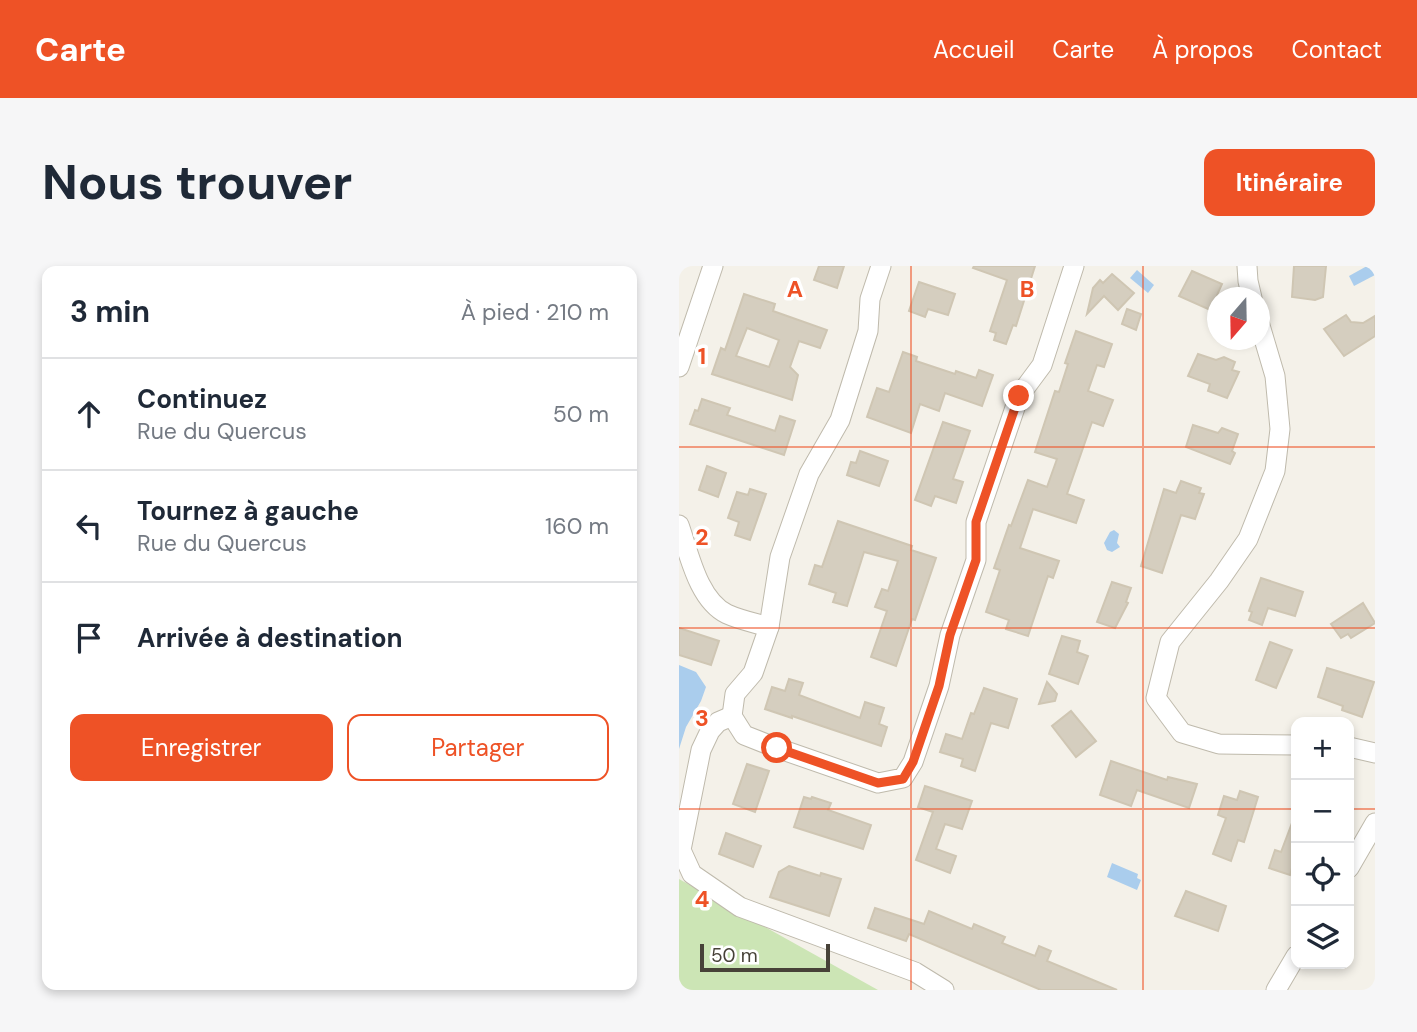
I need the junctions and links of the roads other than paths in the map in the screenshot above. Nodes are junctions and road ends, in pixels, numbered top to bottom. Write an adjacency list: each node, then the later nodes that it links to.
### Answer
1 (713, 266): 7 (street)
2 (881, 266): 9 (street)
3 (1074, 266): 10 (street)
4 (1247, 266): 5 (street)
5 (1249, 287)
6 (1267, 350): 11 (street)
7 (679, 367)
8 (679, 525): 9 (street)
9 (769, 627): 10 (street)
10 (732, 716): 17 (street)
11 (1291, 745)
12 (1354, 748): 13 (street)
13 (1375, 752)
14 (1375, 823): 15 (street)
15 (1354, 859)
16 (1291, 964): 18 (street)
17 (944, 990)
18 (1276, 990)

